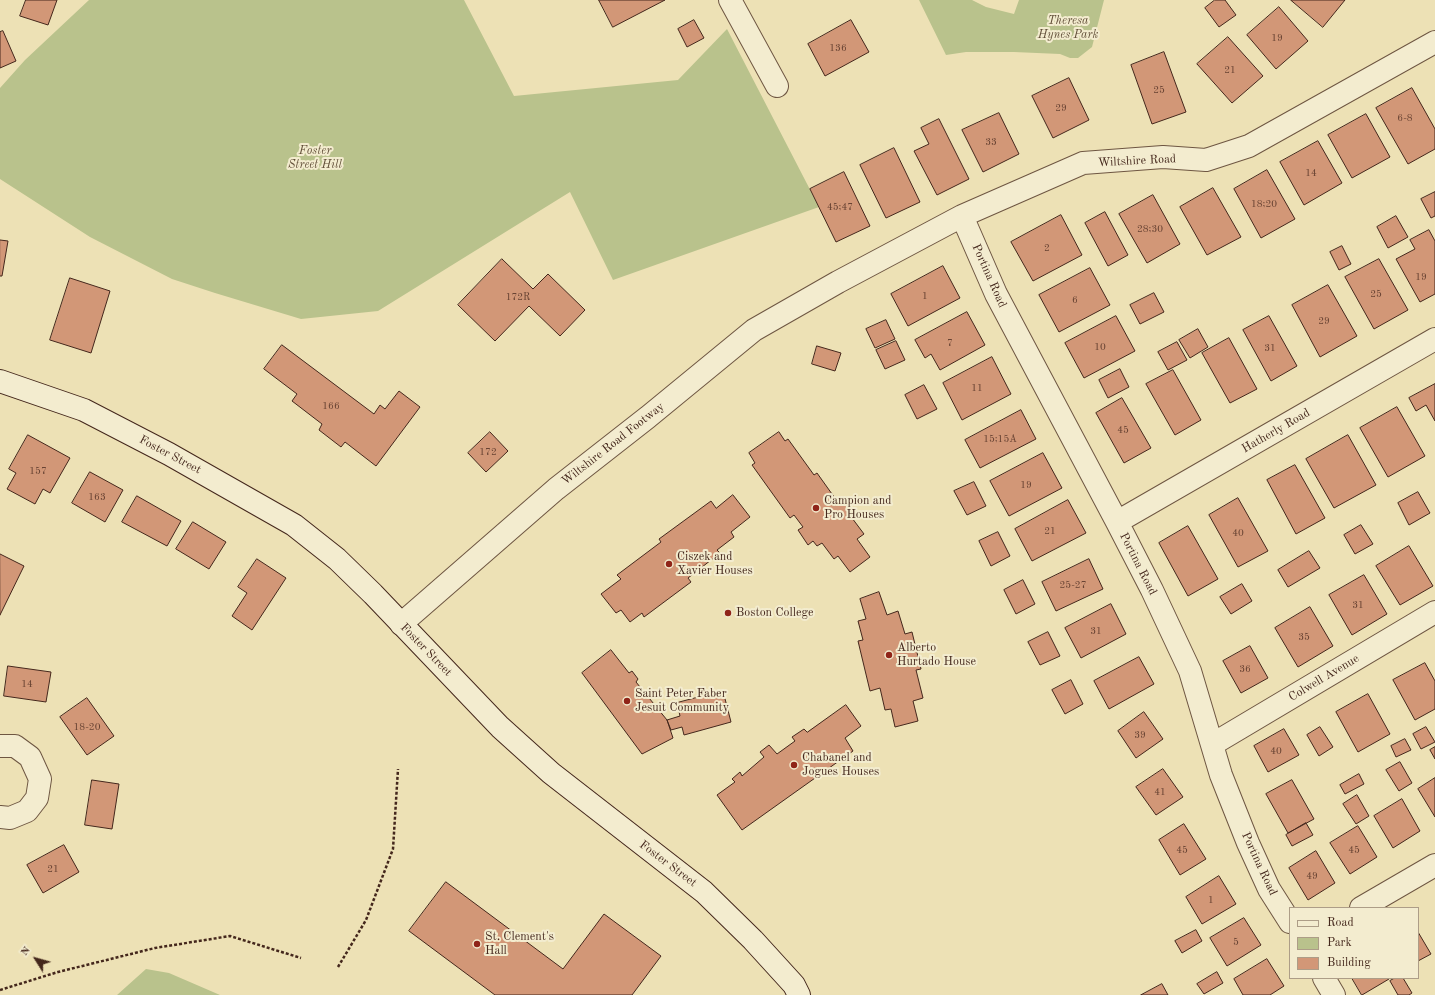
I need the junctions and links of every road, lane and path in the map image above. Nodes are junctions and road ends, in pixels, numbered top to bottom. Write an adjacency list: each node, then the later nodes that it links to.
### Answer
1 (730, 0): 3 (street)
2 (1435, 42): 4 (street, Wiltshire Road)
3 (777, 86)
4 (962, 216): 5 (street, Wiltshire Road); 8 (street, Portina Road)
5 (838, 282): 10 (street, Wiltshire Road Footway)
6 (1435, 340): 8 (street, Hatherly Road)
7 (0, 381): 10 (street, Foster Street)
8 (1117, 522): 11 (street, Portina Road)
9 (1435, 612): 11 (street, Colwell Avenue)
10 (401, 624): 22 (street, Foster Street)
11 (1212, 744): 17 (street, Portina Road)
12 (0, 746): 14 (street)
13 (398, 769): 19 (path)
14 (0, 817)
15 (1435, 865): 16 (street)
16 (1363, 907)
17 (1289, 920)
18 (301, 958): 21 (path)
19 (338, 967)
20 (1325, 979): 23 (street)
21 (0, 990)
22 (799, 995)
23 (1334, 995)

